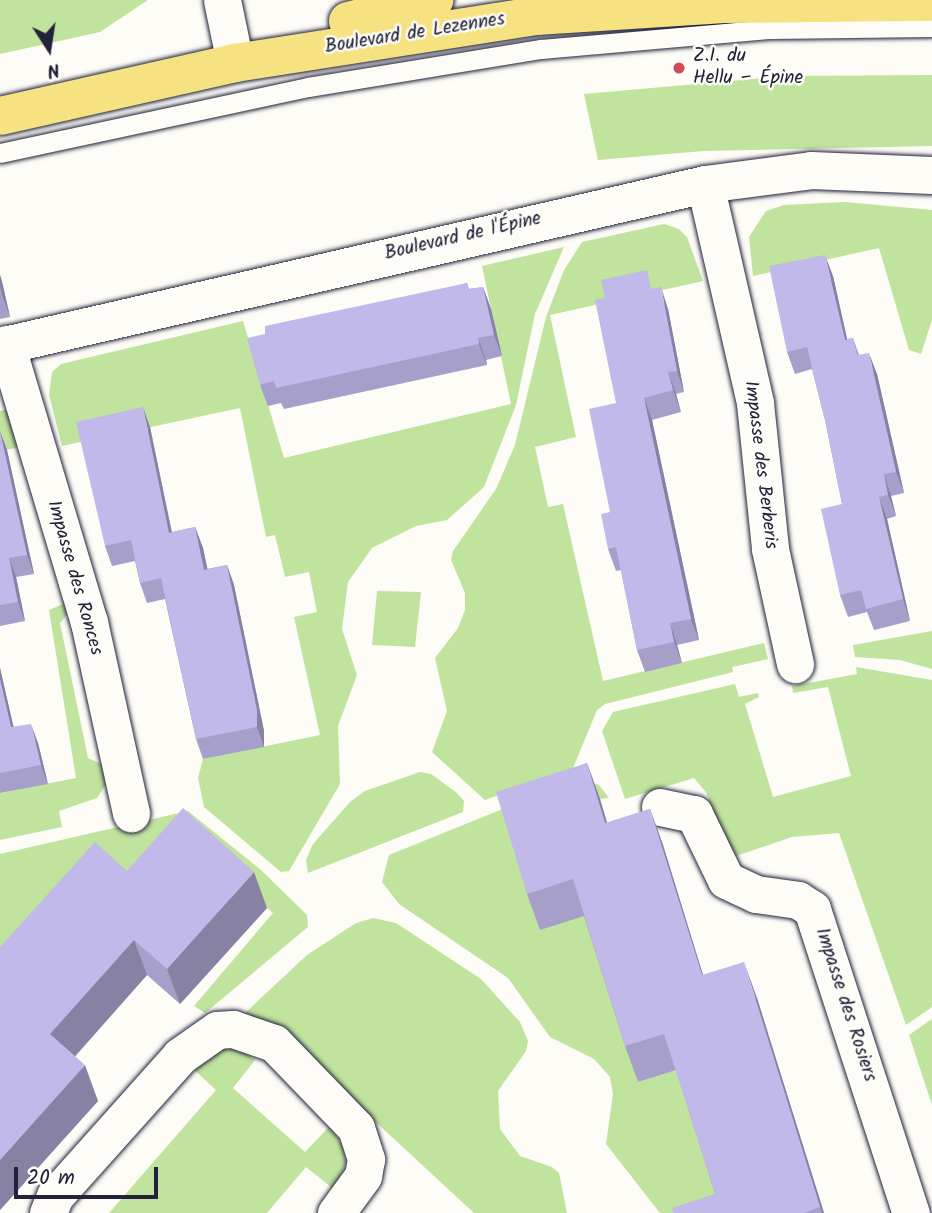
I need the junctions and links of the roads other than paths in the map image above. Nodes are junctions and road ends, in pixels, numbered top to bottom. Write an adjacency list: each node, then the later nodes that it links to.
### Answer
1 (222, 0): 5 (street)
2 (434, 0): 5 (main road, Boulevard de Lezennes)
3 (932, 2): 5 (main road, Boulevard de Lezennes)
4 (932, 27): 7 (lane)
5 (235, 63): 6 (main road, Boulevard de Lezennes)
6 (0, 116)
7 (0, 153)
8 (932, 175): 9 (street, Boulevard de l'Épine)
9 (705, 184): 10 (street, Boulevard de l'Épine); 11 (street, Impasse des Berberis)
10 (3, 345): 13 (street, Impasse des Ronces)
11 (795, 664)
12 (660, 807): 16 (street, Impasse des Rosiers)
13 (131, 813)
14 (48, 1213): 15 (street)
15 (336, 1213)
16 (911, 1213)

